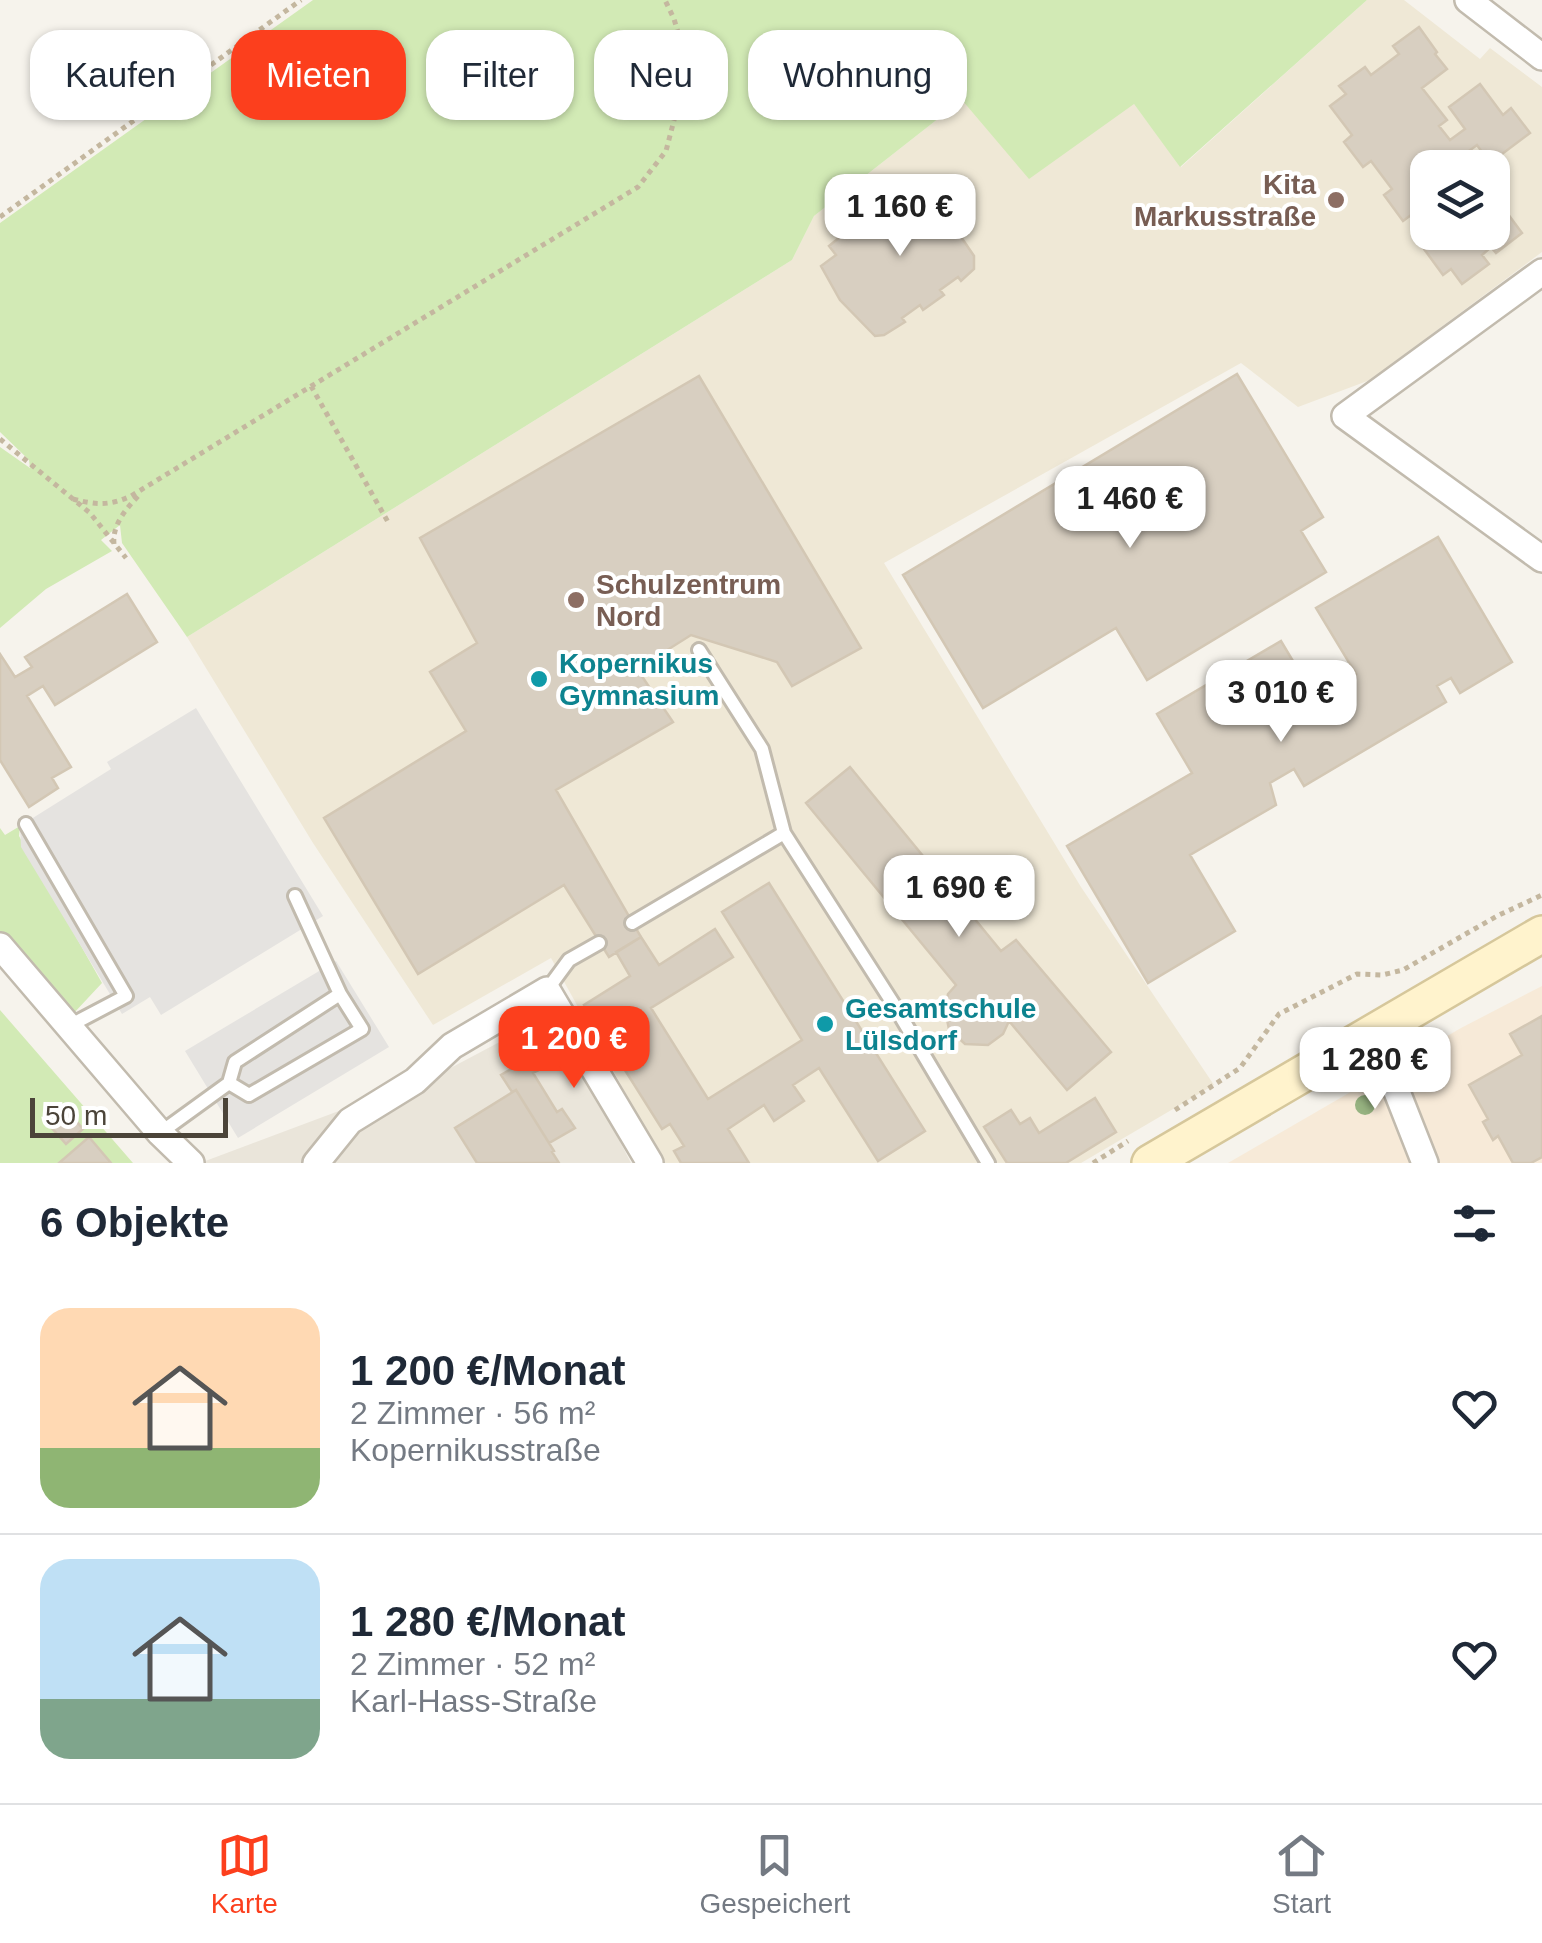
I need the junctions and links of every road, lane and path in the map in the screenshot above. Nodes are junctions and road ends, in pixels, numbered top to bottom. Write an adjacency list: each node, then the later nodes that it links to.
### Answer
1 (301, 0): 5 (path)
2 (664, 0): 7 (path)
3 (1468, 0): 4 (street)
4 (1542, 57)
5 (0, 217)
6 (1542, 272): 14 (street)
7 (311, 386): 9 (path); 11 (path)
8 (0, 439): 10 (path)
9 (146, 486): 10 (path); 12 (path)
10 (73, 499): 12 (path)
11 (388, 522)
12 (115, 547): 13 (path)
13 (126, 558)
14 (1542, 559)
15 (698, 650): 17 (lane)
16 (26, 824): 26 (lane)
17 (784, 832): 20 (lane); 35 (lane)
18 (1542, 895): 29 (path)
19 (294, 896): 25 (lane)
20 (632, 923)
21 (1542, 934): 27 (street)
22 (600, 943): 24 (lane)
23 (0, 946): 26 (street)
24 (548, 990): 33 (street); 34 (street)
25 (340, 994): 28 (lane); 28 (lane)
26 (69, 1026): 30 (street)
27 (1365, 1039): 31 (street); 37 (street)
28 (229, 1082): 30 (lane)
29 (1162, 1119)
30 (160, 1134): 32 (street)
31 (1140, 1151): 36 (path)
32 (191, 1163)
33 (316, 1163)
34 (650, 1163)
35 (988, 1163)
36 (1094, 1163)
37 (1425, 1163)

